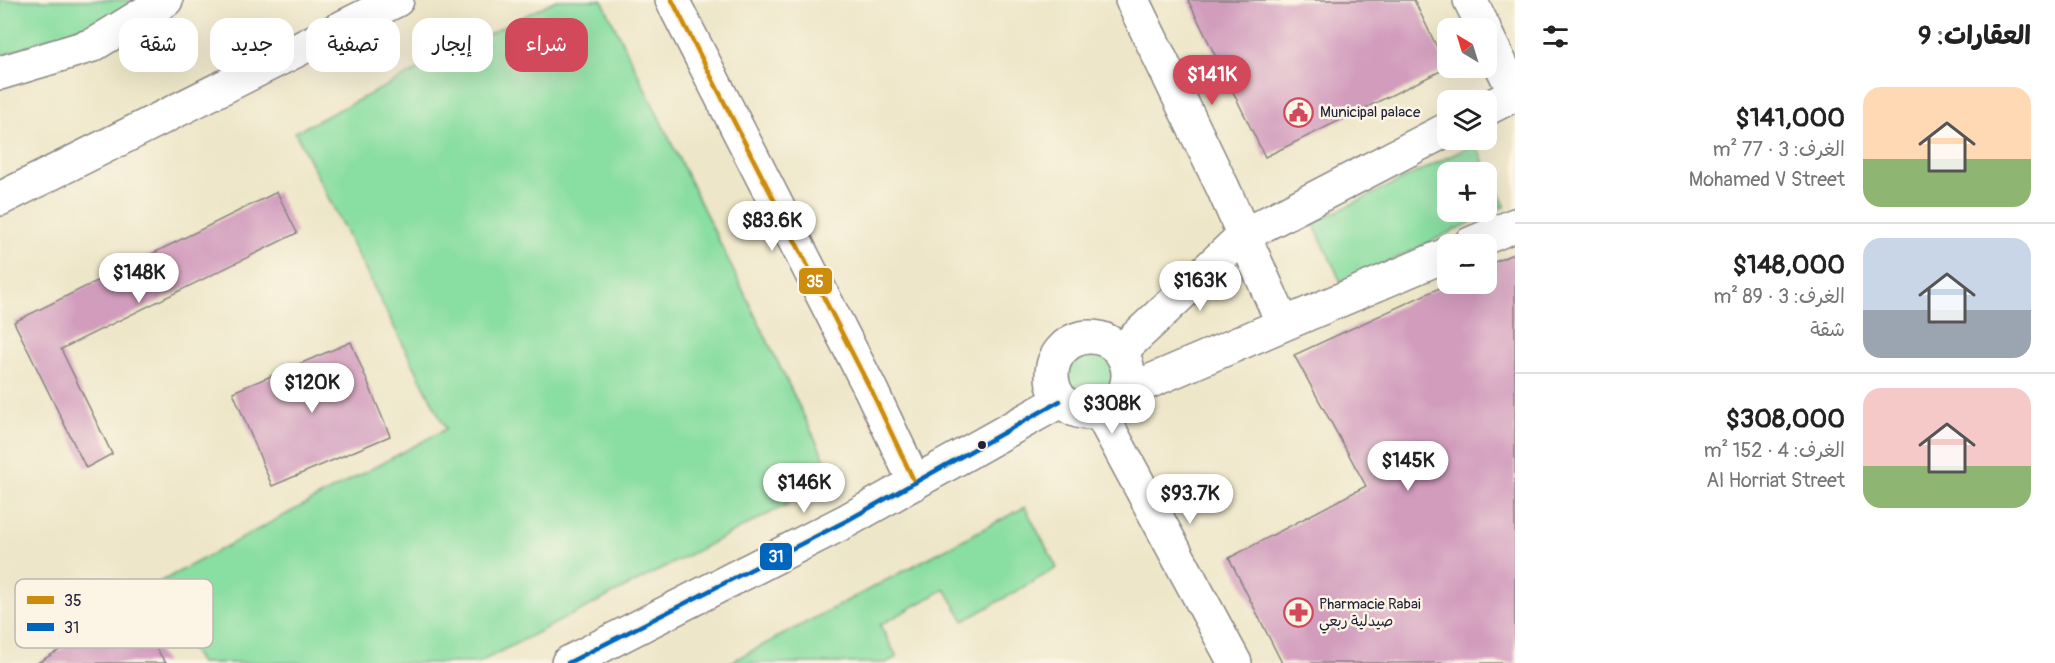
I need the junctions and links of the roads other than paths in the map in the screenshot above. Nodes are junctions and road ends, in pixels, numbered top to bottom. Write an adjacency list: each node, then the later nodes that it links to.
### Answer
1 (166, 0): 8 (street)
2 (397, 0): 12 (street)
3 (672, 0): 21 (street)
4 (1132, 0): 15 (street)
5 (1470, 0): 6 (street)
6 (1479, 18)
7 (1497, 57): 9 (street)
8 (0, 73)
9 (1515, 94): 10 (street)
10 (1497, 103)
11 (1437, 135): 15 (street)
12 (0, 199)
13 (1515, 225): 14 (street)
14 (1494, 234)
15 (1244, 235): 17 (street); 18 (street)
16 (1437, 259): 17 (street)
17 (1283, 324): 20 (street)
18 (1121, 351): 19 (street); 20 (street)
19 (1060, 401): 20 (street); 21 (street)
20 (1113, 402): 23 (street)
21 (915, 483): 22 (street)
22 (567, 663)
23 (1234, 663)

